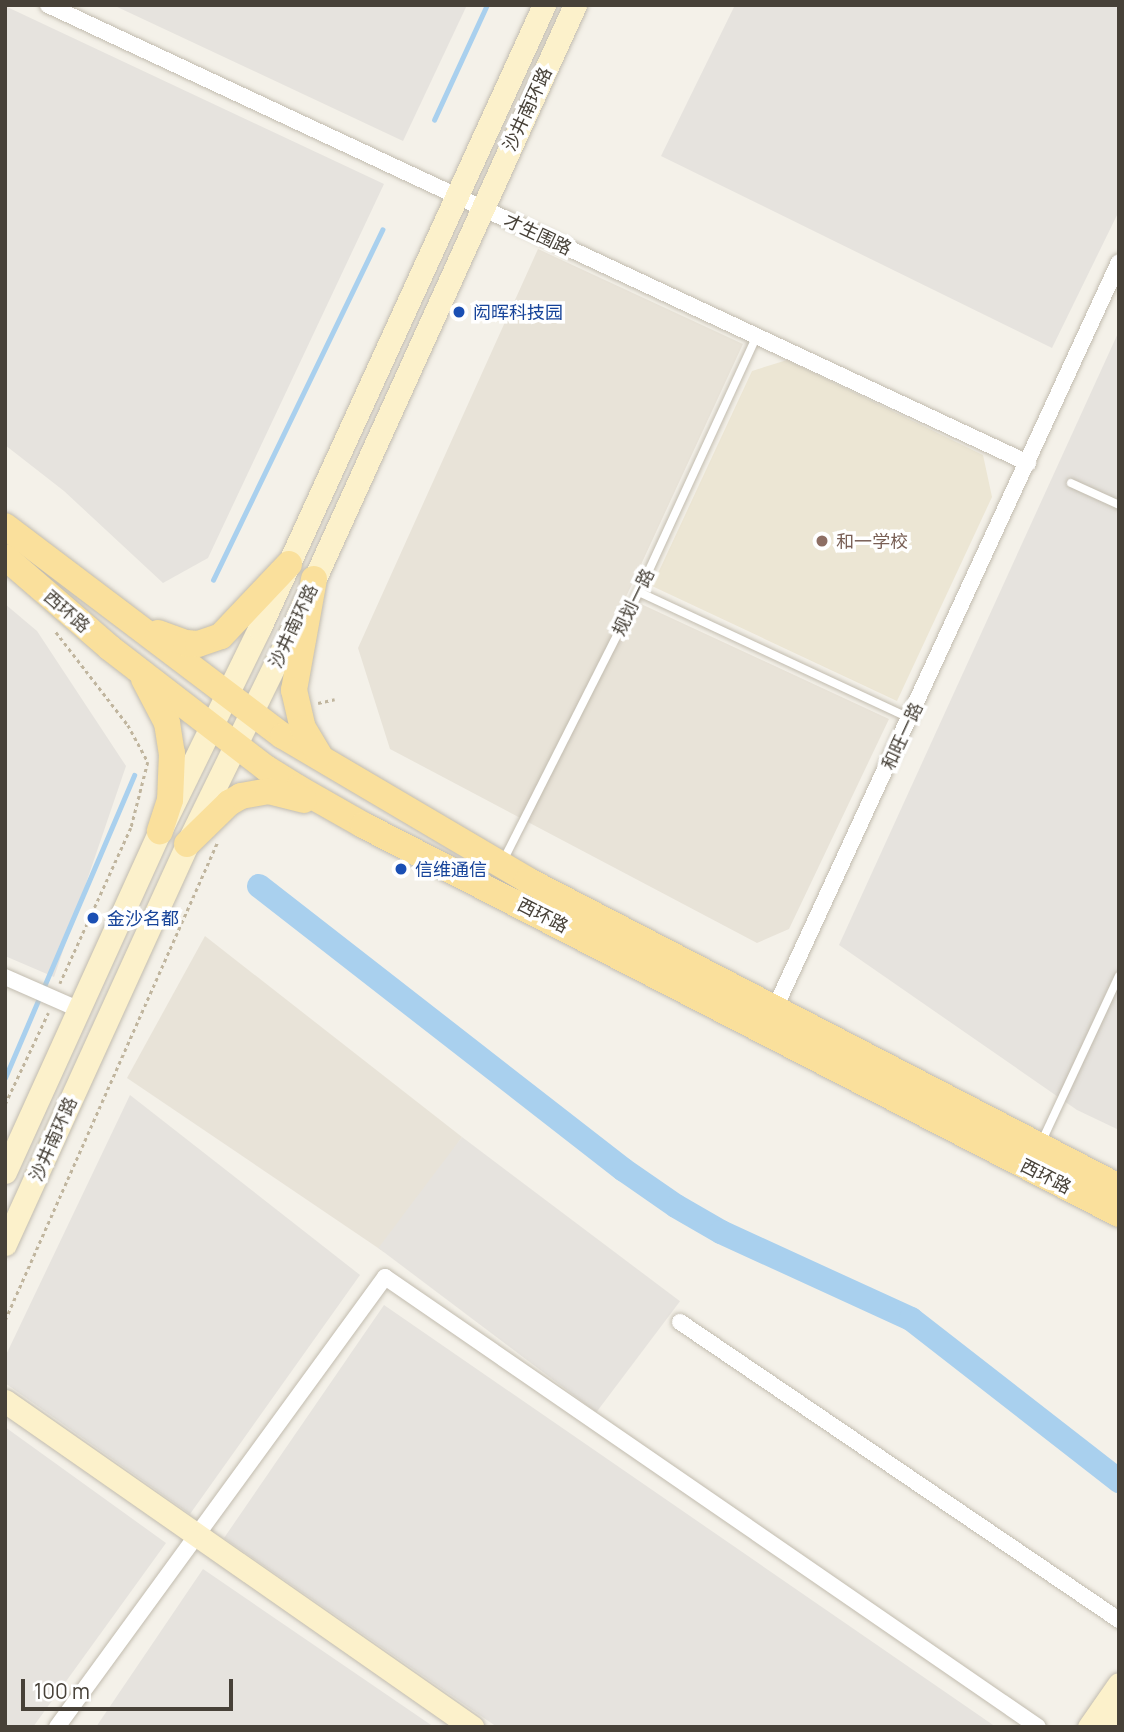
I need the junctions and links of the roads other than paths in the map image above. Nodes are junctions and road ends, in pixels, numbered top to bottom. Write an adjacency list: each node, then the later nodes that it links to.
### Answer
1 (47, 5): 4 (street, 才生围路)
2 (544, 5): 4 (main road, 沙井南环路)
3 (575, 5): 5 (main road, 沙井南环路)
4 (455, 195): 5 (street, 才生围路); 13 (main road, 沙井南环路)
5 (481, 208): 7 (street, 才生围路); 14 (main road, 沙井南环路)
6 (1119, 262): 8 (street, 和旺一路)
7 (757, 336): 8 (street, 才生围路); 15 (lane, 规划一路)
8 (1028, 463): 20 (street, 和旺一路)
9 (1071, 483): 10 (lane)
10 (1119, 505)
11 (5, 526): 16 (main road, 西环路)
12 (5, 557): 17 (main road, 西环路)
13 (289, 564): 16 (main road); 18 (main road, 沙井南环路)
14 (314, 579): 19 (main road, 沙井南环路); 23 (main road)
15 (639, 592): 20 (lane); 27 (lane, 规划一路)
16 (130, 621): 18 (main road, 西环路)
17 (140, 671): 21 (main road, 西环路); 25 (main road)
18 (227, 694): 19 (main road, 西环路); 21 (main road, 沙井南环路)
19 (251, 712): 22 (main road, 沙井南环路); 23 (main road, 西环路)
20 (910, 718): 30 (street, 和旺一路)
21 (212, 726): 22 (main road, 西环路); 25 (main road, 沙井南环路)
22 (236, 744): 24 (main road, 西环路); 26 (main road, 沙井南环路)
23 (323, 758): 27 (main road, 西环路)
24 (330, 807): 26 (main road); 35 (main road, 西环路)
25 (160, 831): 31 (main road, 沙井南环路)
26 (187, 844): 36 (main road, 沙井南环路)
27 (501, 864): 30 (main road, 西环路)
28 (1119, 976): 32 (lane)
29 (5, 977): 31 (street)
30 (775, 1008): 32 (main road, 西环路)
31 (80, 1010): 33 (main road, 沙井南环路)
32 (1039, 1145): 34 (main road, 西环路)
33 (5, 1172)
34 (1119, 1187)
35 (1119, 1214)
36 (5, 1244)
37 (680, 1322): 40 (street)
38 (5, 1401): 39 (main road)
39 (197, 1535): 43 (street); 44 (main road); 45 (street)
40 (1119, 1620)
41 (1119, 1684): 46 (main road)
42 (1119, 1713): 47 (main road)
43 (57, 1727)
44 (472, 1727)
45 (1038, 1727)
46 (1089, 1727)
47 (1110, 1727)

